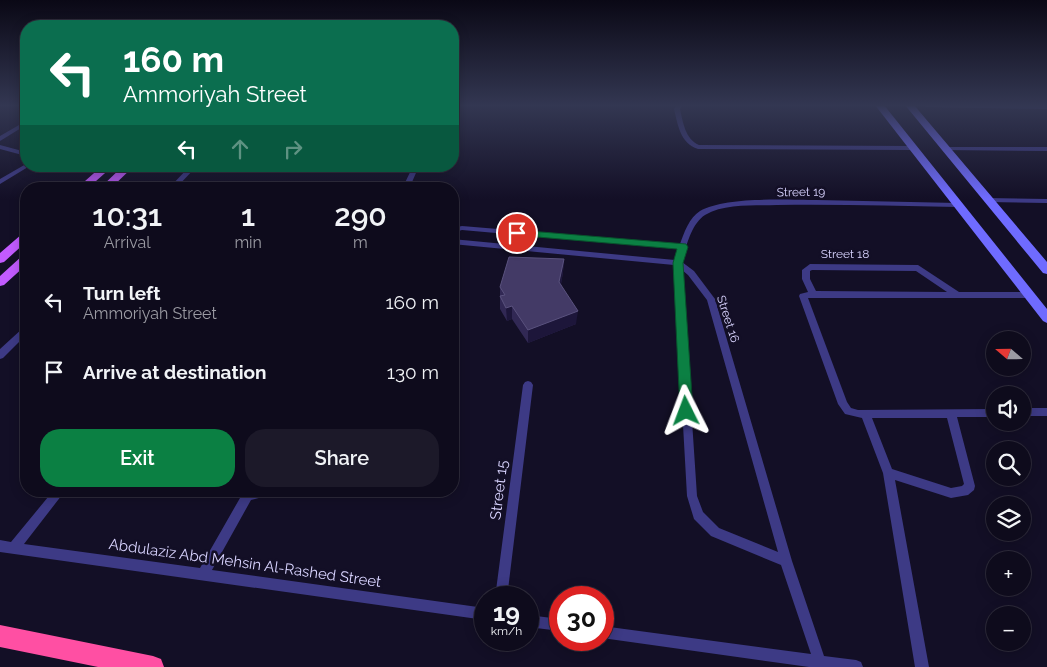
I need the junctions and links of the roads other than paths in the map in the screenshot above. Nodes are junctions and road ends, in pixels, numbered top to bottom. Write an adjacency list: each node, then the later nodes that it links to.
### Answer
1 (685, 136): 5 (street)
2 (904, 136): 5 (main road)
3 (934, 136): 6 (main road)
4 (0, 147): 8 (street)
5 (914, 148): 19 (main road)
6 (945, 149): 7 (street); 17 (main road)
7 (1047, 149)
8 (20, 152)
9 (20, 170): 13 (street)
10 (101, 172): 14 (main road)
11 (122, 172): 15 (main road)
12 (188, 172): 16 (street)
13 (0, 182)
14 (90, 182)
15 (111, 182)
16 (178, 182)
17 (988, 200): 18 (street); 27 (main road)
18 (1047, 201)
19 (957, 205): 23 (street, Street 19); 31 (main road)
20 (459, 229): 23 (street)
21 (20, 241): 24 (main road)
22 (459, 242): 25 (street)
23 (683, 247): 25 (street, Street 19)
24 (0, 258)
25 (678, 263): 46 (street, Street 16); 46 (street)
26 (20, 264): 28 (main road)
27 (1045, 266)
28 (0, 282)
29 (813, 294): 30 (street); 30 (street, Street 18); 39 (street)
30 (958, 295): 31 (street)
31 (1028, 295): 32 (main road)
32 (1047, 318)
33 (20, 336): 34 (street)
34 (0, 355)
35 (528, 385): 48 (street, Street 15)
36 (1031, 412): 37 (street)
37 (1047, 412)
38 (986, 413): 40 (street)
39 (865, 414): 40 (street); 41 (street)
40 (951, 414): 41 (street)
41 (888, 473): 55 (street)
42 (55, 497): 45 (street)
43 (246, 497): 47 (street)
44 (0, 546): 45 (street, Abdulaziz Abd Mehsin Al-Rashed Street)
45 (14, 547): 47 (street, Abdulaziz Abd Mehsin Al-Rashed Street)
46 (786, 561): 52 (street, Street 16)
47 (203, 574): 49 (street, Abdulaziz Abd Mehsin Al-Rashed Street)
48 (503, 586)
49 (474, 612)
50 (614, 634): 52 (street)
51 (0, 636): 53 (highway)
52 (820, 663): 54 (street)
53 (153, 667)
54 (856, 667)
55 (922, 667)

